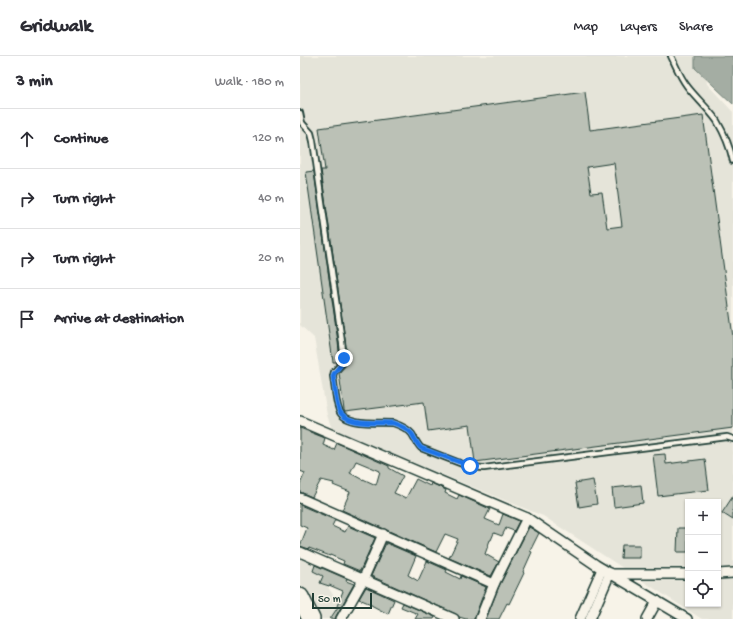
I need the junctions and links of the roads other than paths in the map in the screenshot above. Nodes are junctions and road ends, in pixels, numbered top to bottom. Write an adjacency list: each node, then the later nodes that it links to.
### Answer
1 (671, 56): 3 (lane)
2 (300, 113): 5 (lane)
3 (733, 161)
4 (300, 421): 7 (street)
5 (733, 439)
6 (300, 498): 8 (street)
7 (527, 518): 10 (street); 15 (street)
8 (383, 534): 14 (street); 15 (street)
9 (300, 552): 14 (street)
10 (608, 572): 12 (street); 17 (street); 22 (street); 23 (street)
11 (733, 573): 13 (street)
12 (685, 574)
13 (721, 574)
14 (363, 580): 19 (street); 20 (street)
15 (494, 584): 21 (street)
16 (300, 597): 18 (highway)
17 (657, 602): 24 (street); 25 (street)
18 (312, 619)
19 (341, 619)
20 (454, 619)
21 (480, 619)
22 (580, 619)
23 (590, 619)
24 (647, 619)
25 (687, 619)

